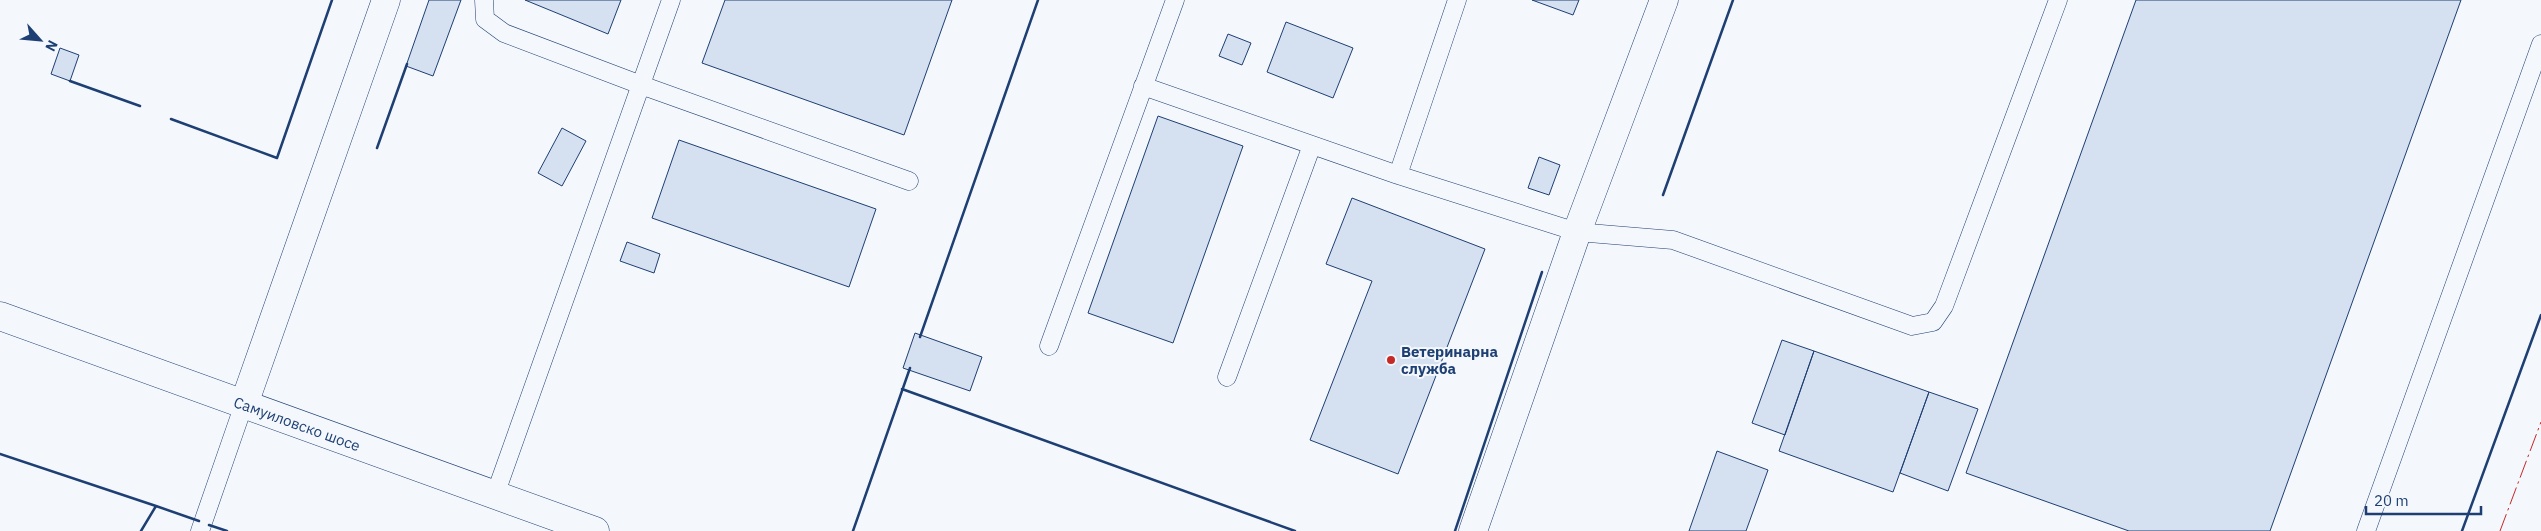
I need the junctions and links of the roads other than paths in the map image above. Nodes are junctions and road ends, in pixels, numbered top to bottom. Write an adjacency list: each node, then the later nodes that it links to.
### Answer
1 (386, 0): 18 (street)
2 (484, 0): 9 (lane)
3 (671, 0): 9 (lane)
4 (1175, 0): 10 (lane)
5 (1457, 0): 12 (lane)
6 (1664, 0): 14 (street)
7 (2058, 0): 14 (lane)
8 (2541, 44): 23 (lane)
9 (641, 85): 13 (lane); 19 (lane)
10 (1143, 86): 11 (lane); 16 (lane)
11 (1312, 144): 12 (lane); 17 (lane)
12 (1398, 175): 14 (lane)
13 (909, 181)
14 (1577, 232): 22 (street)
15 (0, 316): 18 (street, Самуиловско шосе)
16 (1049, 346)
17 (1227, 377)
18 (244, 404): 19 (street, Самуиловско шосе); 20 (lane)
19 (495, 495): 21 (street, Самуиловско шосе)
20 (200, 531)
21 (595, 531)
22 (1473, 531)
23 (2366, 531)

